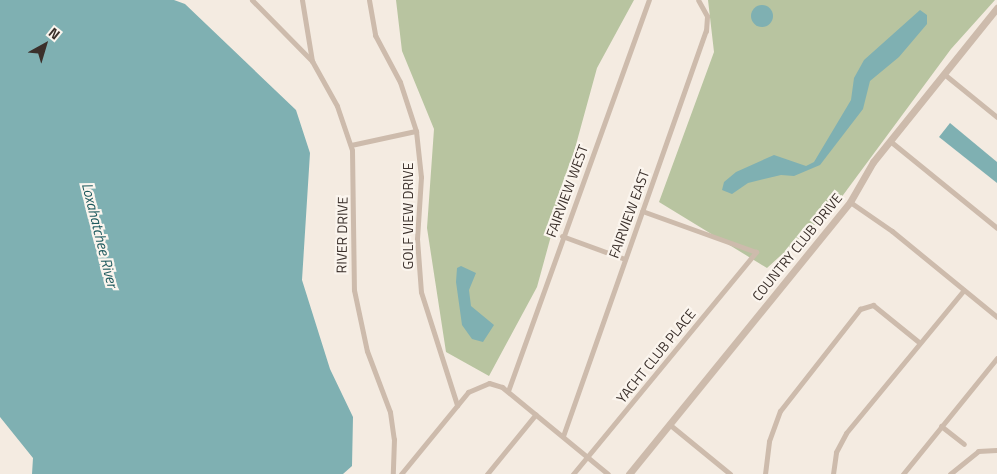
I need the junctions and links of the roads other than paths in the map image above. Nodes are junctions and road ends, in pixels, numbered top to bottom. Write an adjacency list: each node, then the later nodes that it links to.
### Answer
1 (252, 0): 7 (street)
2 (302, 0): 7 (street, RIVER DRIVE)
3 (369, 0): 10 (street, GOLF VIEW DRIVE)
4 (649, 0): 16 (street, FAIRVIEW WEST)
5 (698, 0): 14 (street, FAIRVIEW EAST)
6 (997, 8): 8 (street, COUNTRY CLUB DRIVE)
7 (312, 61): 12 (street, RIVER DRIVE)
8 (944, 74): 9 (street); 11 (street, COUNTRY CLUB DRIVE)
9 (997, 118)
10 (416, 131): 12 (street); 23 (street, GOLF VIEW DRIVE)
11 (890, 141): 13 (street, COUNTRY CLUB DRIVE); 15 (street)
12 (351, 145): 31 (street, RIVER DRIVE)
13 (850, 202): 18 (street); 25 (street, COUNTRY CLUB DRIVE)
14 (642, 211): 17 (street, FAIRVIEW EAST); 30 (street, YACHT CLUB PLACE)
15 (997, 228)
16 (562, 236): 17 (street); 22 (street, FAIRVIEW WEST)
17 (625, 259): 27 (street, FAIRVIEW EAST)
18 (964, 290): 19 (street); 20 (street)
19 (997, 317)
20 (920, 343): 38 (street); 39 (street)
21 (997, 358): 26 (street)
22 (508, 391): 23 (street); 24 (street)
23 (457, 405): 32 (street)
24 (536, 414): 27 (street); 33 (street)
25 (669, 424): 36 (street, COUNTRY CLUB DRIVE); 37 (street)
26 (941, 426): 28 (street); 40 (street)
27 (562, 436): 30 (street)
28 (964, 444)
29 (997, 450): 41 (street)
30 (588, 456): 34 (street, YACHT CLUB PLACE); 35 (street)
31 (393, 474)
32 (400, 474)
33 (487, 474)
34 (573, 474)
35 (608, 474)
36 (629, 474)
37 (730, 474)
38 (765, 474)
39 (833, 474)
40 (902, 474)
41 (950, 474)

